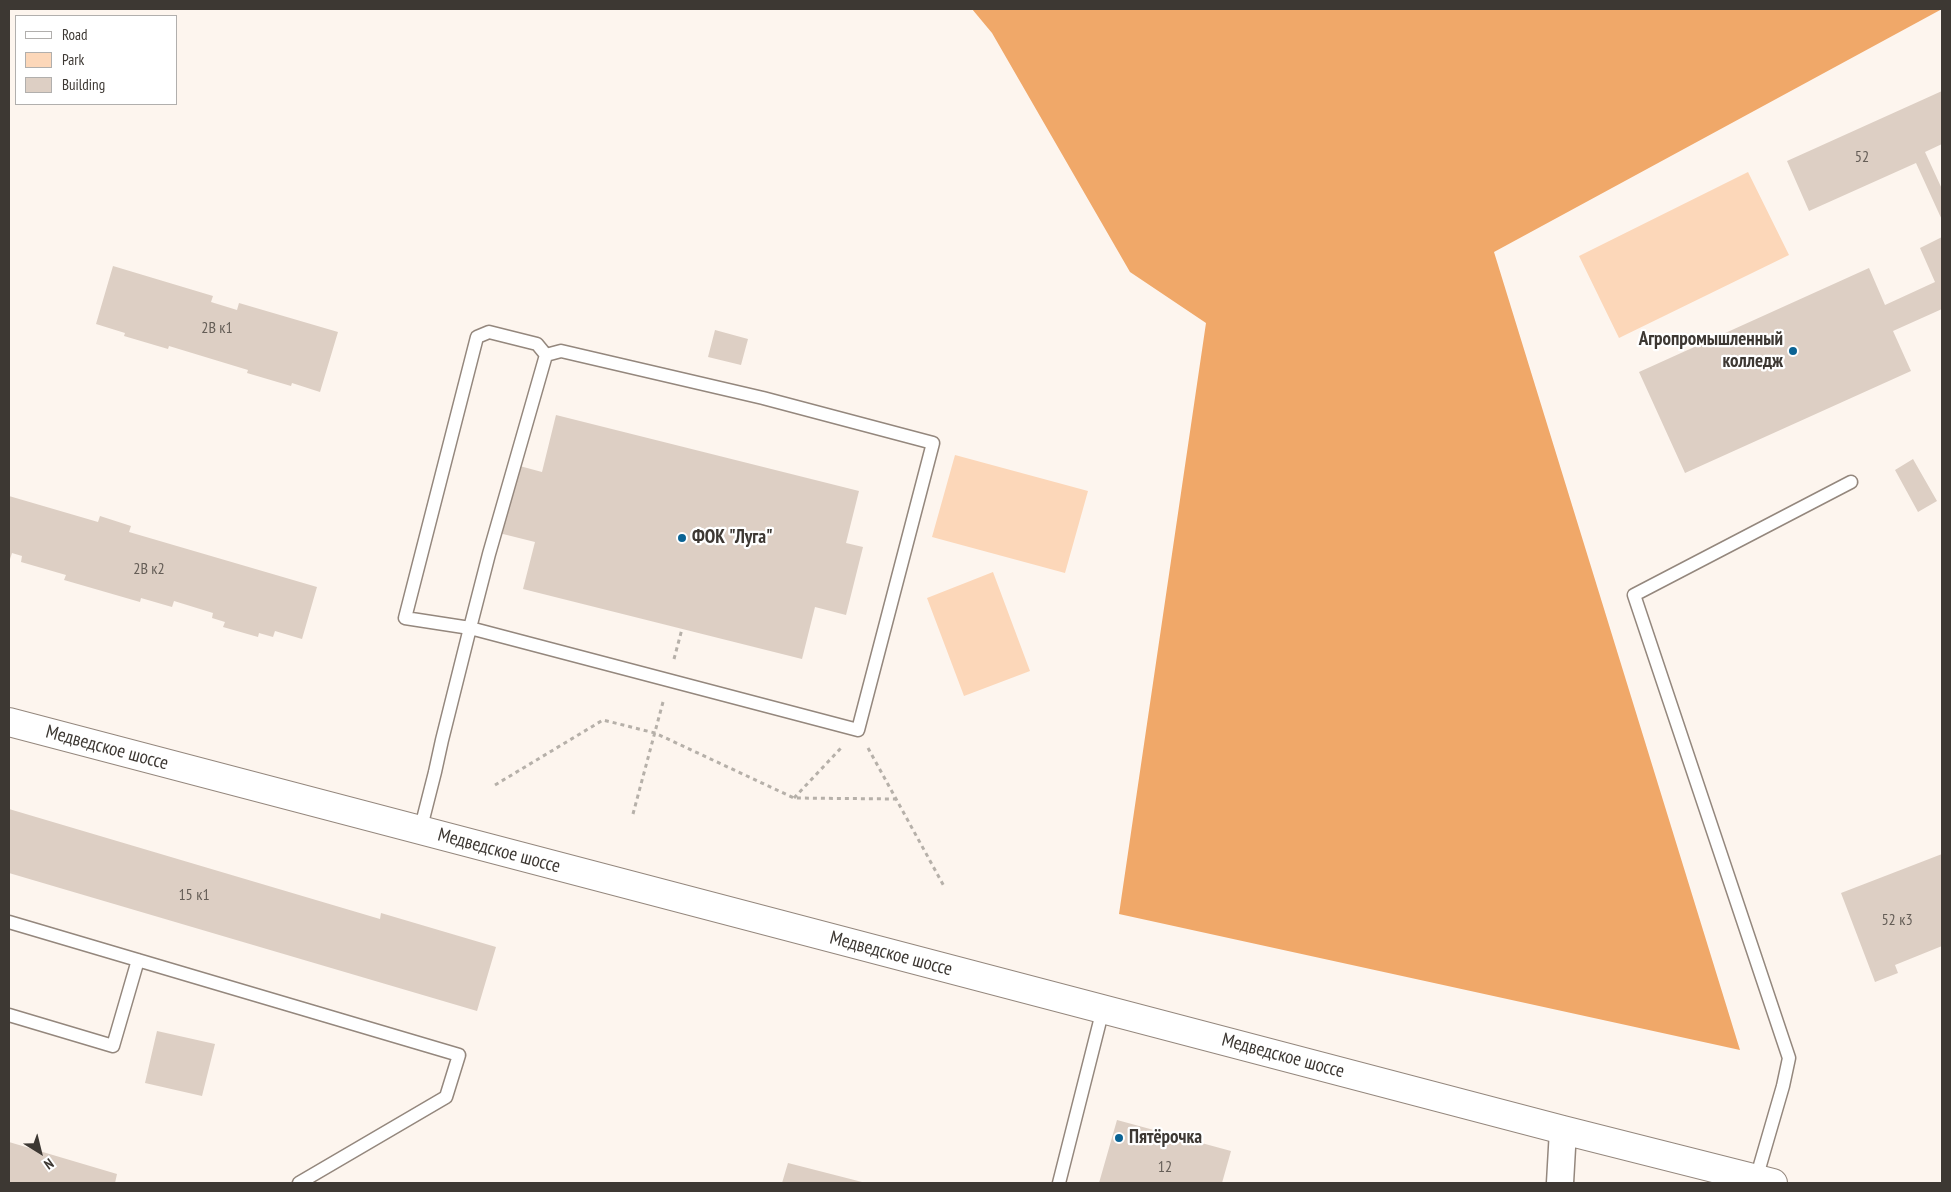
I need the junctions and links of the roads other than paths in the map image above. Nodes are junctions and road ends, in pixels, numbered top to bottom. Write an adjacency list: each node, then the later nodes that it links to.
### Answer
1 (546, 355): 3 (lane); 3 (lane); 3 (lane)
2 (1851, 482): 11 (lane)
3 (470, 628): 5 (lane)
4 (9, 722): 5 (main road, Медведское шоссе)
5 (420, 831): 8 (main road, Медведское шоссе)
6 (9, 922): 7 (lane)
7 (138, 960): 9 (lane); 12 (lane)
8 (1103, 1009): 10 (main road, Медведское шоссе); 13 (lane)
9 (9, 1015)
10 (1563, 1130): 11 (main road, Медведское шоссе); 14 (street)
11 (1764, 1181)
12 (299, 1183)
13 (1059, 1183)
14 (1560, 1183)

